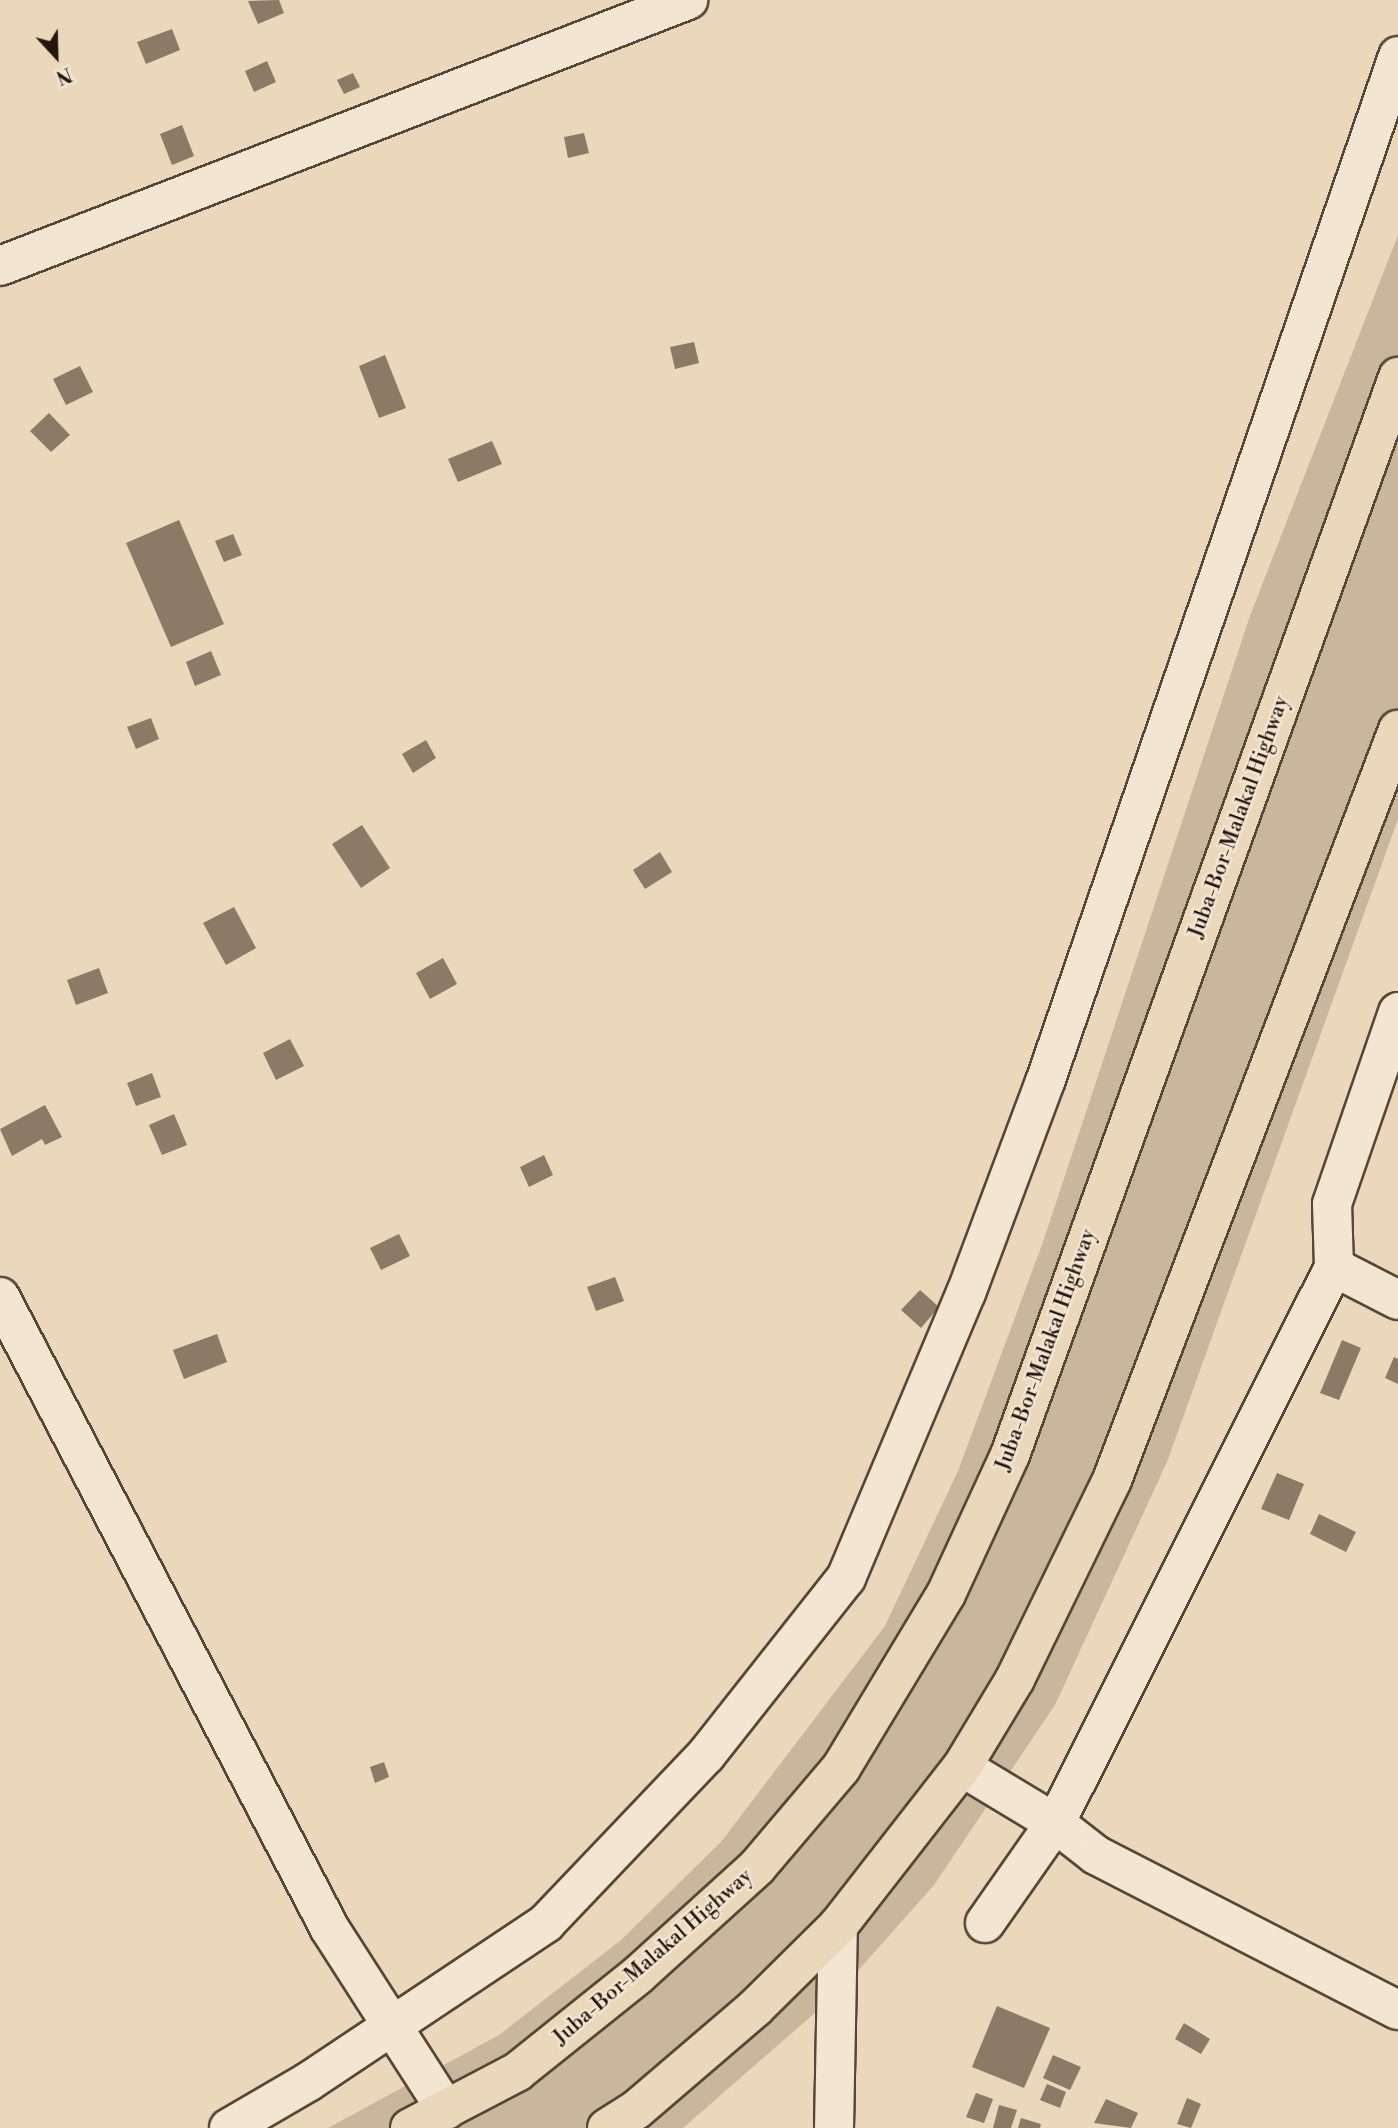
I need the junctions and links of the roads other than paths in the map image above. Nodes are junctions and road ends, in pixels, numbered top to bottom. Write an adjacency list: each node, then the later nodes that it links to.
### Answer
1 (688, 0): 3 (street)
2 (1398, 56): 14 (street)
3 (0, 266)
4 (1398, 377): 15 (highway, Juba-Bor-Malakal Highway)
5 (1398, 730): 10 (highway)
6 (1398, 1012): 7 (street)
7 (1334, 1267): 9 (street); 11 (street)
8 (0, 1297): 14 (street)
9 (1398, 1300)
10 (962, 1767): 12 (highway); 13 (street)
11 (985, 1923)
12 (838, 1926): 18 (highway); 19 (street)
13 (1398, 2010)
14 (394, 2024): 15 (street); 16 (street)
15 (446, 2110): 17 (highway, Juba-Bor-Malakal Highway)
16 (229, 2128)
17 (410, 2128)
18 (607, 2128)
19 (834, 2128)

